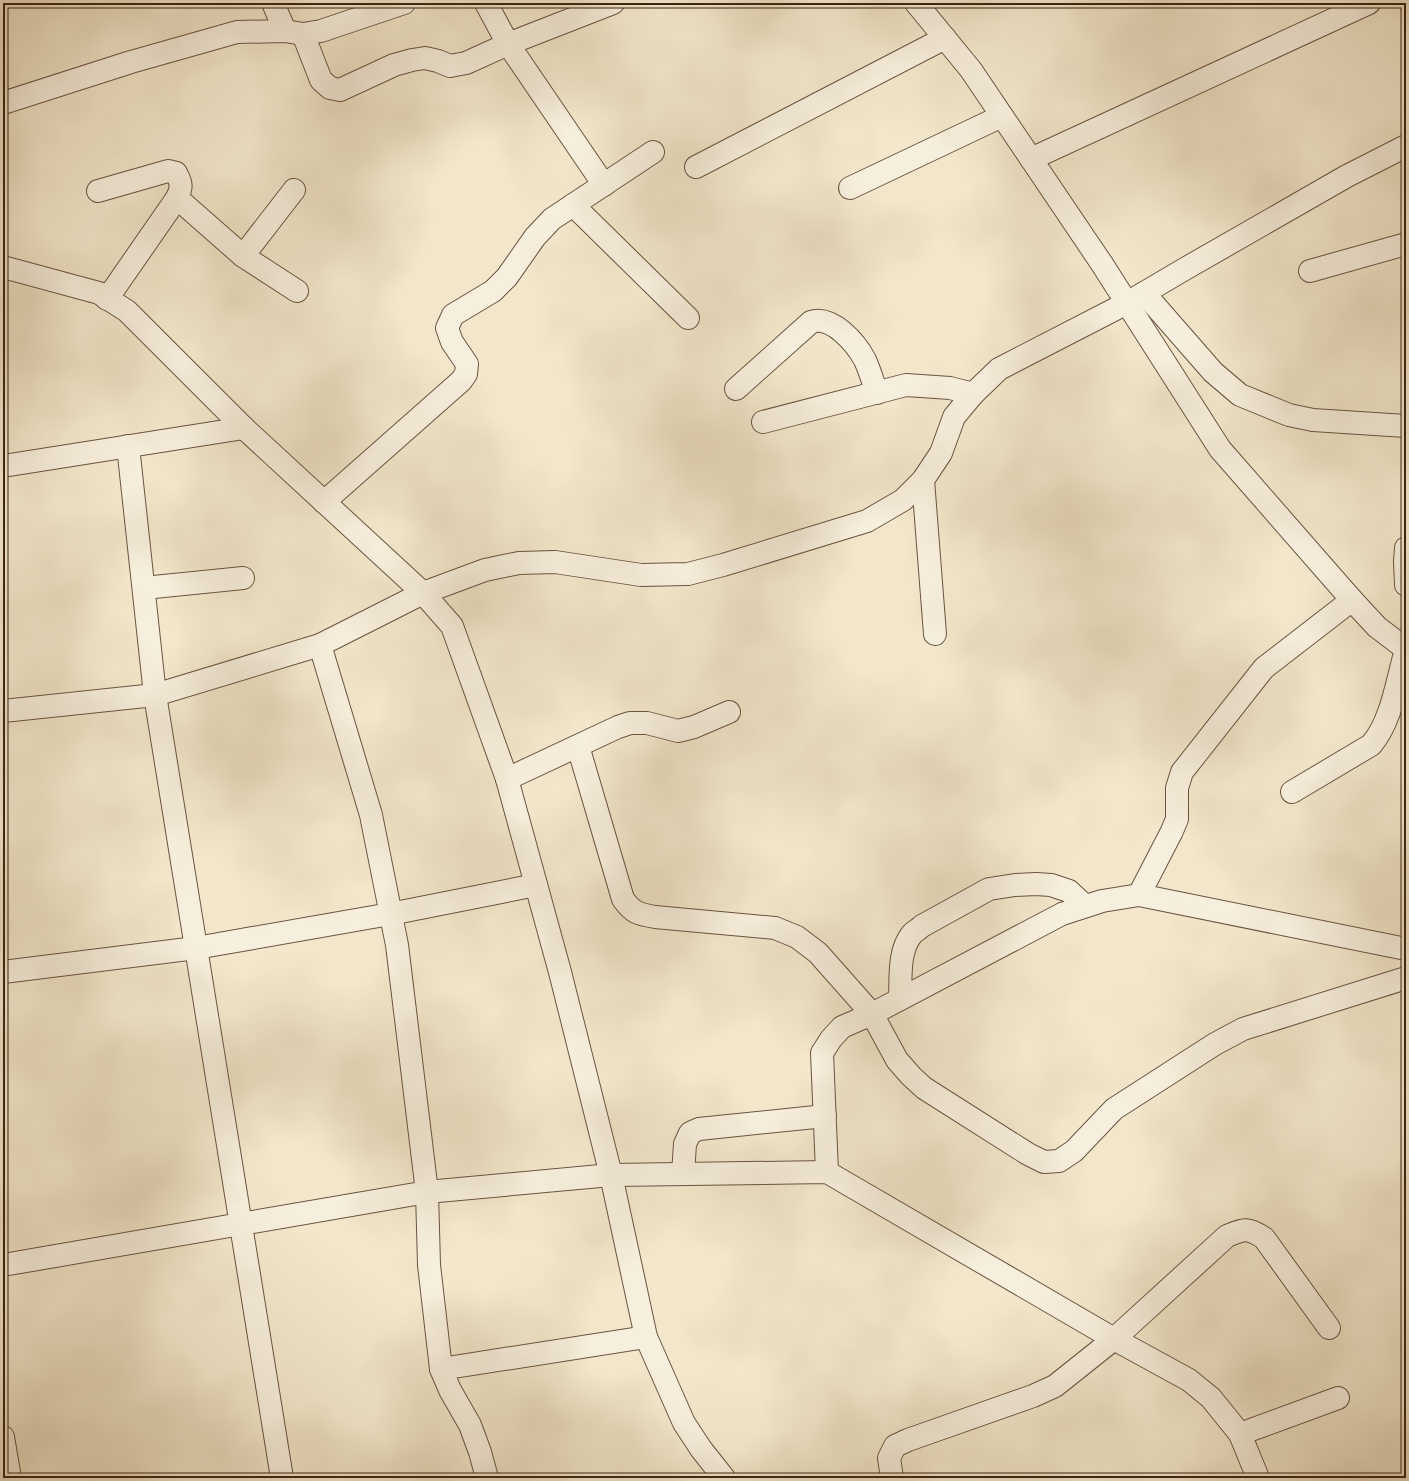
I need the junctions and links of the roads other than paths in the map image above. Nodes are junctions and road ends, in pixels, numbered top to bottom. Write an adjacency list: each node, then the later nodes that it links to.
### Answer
1 (273, 3): 7 (street)
2 (404, 3): 7 (street)
3 (486, 3): 9 (street)
4 (613, 3): 9 (street)
5 (1369, 3): 14 (street)
6 (924, 6): 8 (street)
7 (294, 32): 9 (street); 10 (street)
8 (945, 38): 11 (street); 15 (street)
9 (508, 44): 16 (street)
10 (3, 103)
11 (1002, 116): 14 (street); 17 (street)
12 (1406, 146): 27 (street)
13 (653, 152): 16 (street)
14 (1031, 159): 27 (street)
15 (696, 167)
16 (604, 185): 21 (street)
17 (850, 188)
18 (294, 190): 23 (street)
19 (98, 191): 20 (street)
20 (176, 198): 23 (street); 28 (street)
21 (573, 205): 29 (street); 39 (street)
22 (1406, 244): 25 (street)
23 (243, 256): 26 (street)
24 (3, 267): 28 (street)
25 (1310, 271)
26 (296, 291)
27 (1135, 298): 32 (street); 34 (street); 45 (street)
28 (107, 299): 35 (street)
29 (688, 318)
30 (736, 389): 31 (street)
31 (877, 393): 32 (street); 33 (street)
32 (973, 394): 38 (street)
33 (763, 422)
34 (1406, 426)
35 (244, 428): 36 (street); 39 (street)
36 (128, 446): 37 (street); 43 (street)
37 (3, 466)
38 (923, 480): 44 (street); 46 (street)
39 (324, 502): 44 (street)
40 (1406, 548): 42 (street)
41 (243, 578): 43 (street)
42 (1406, 585)
43 (144, 588): 49 (street)
44 (423, 593): 47 (street); 53 (street)
45 (1352, 600): 48 (street); 56 (street)
46 (935, 634)
47 (320, 645): 49 (street); 58 (street)
48 (1406, 649): 54 (street)
49 (155, 695): 50 (street); 59 (street)
50 (3, 711)
51 (729, 712): 52 (street)
52 (578, 746): 53 (street); 64 (street)
53 (507, 779): 55 (street)
54 (1292, 792)
55 (536, 885): 58 (street); 68 (street)
56 (1139, 895): 57 (street); 60 (street)
57 (1086, 906): 63 (street); 63 (street)
58 (390, 914): 59 (street); 69 (street)
59 (196, 948): 61 (street); 70 (street)
60 (1406, 949)
61 (3, 972)
62 (1406, 978): 64 (street)
63 (900, 999): 64 (street)
64 (872, 1014): 65 (street)
65 (825, 1116): 66 (street); 67 (street)
66 (826, 1172): 67 (street); 74 (street)
67 (683, 1174): 68 (street)
68 (611, 1175): 69 (street); 73 (street)
69 (427, 1192): 70 (street); 75 (street)
70 (240, 1224): 71 (street); 80 (street)
71 (3, 1265)
72 (1329, 1328): 74 (street)
73 (646, 1337): 75 (street); 82 (street)
74 (1114, 1339): 77 (street); 83 (street)
75 (441, 1368): 81 (street)
76 (1338, 1398): 77 (street)
77 (1240, 1434): 84 (street)
78 (3, 1436): 79 (street)
79 (10, 1478)
80 (282, 1478)
81 (487, 1478)
82 (724, 1478)
83 (892, 1478)
84 (1258, 1478)

